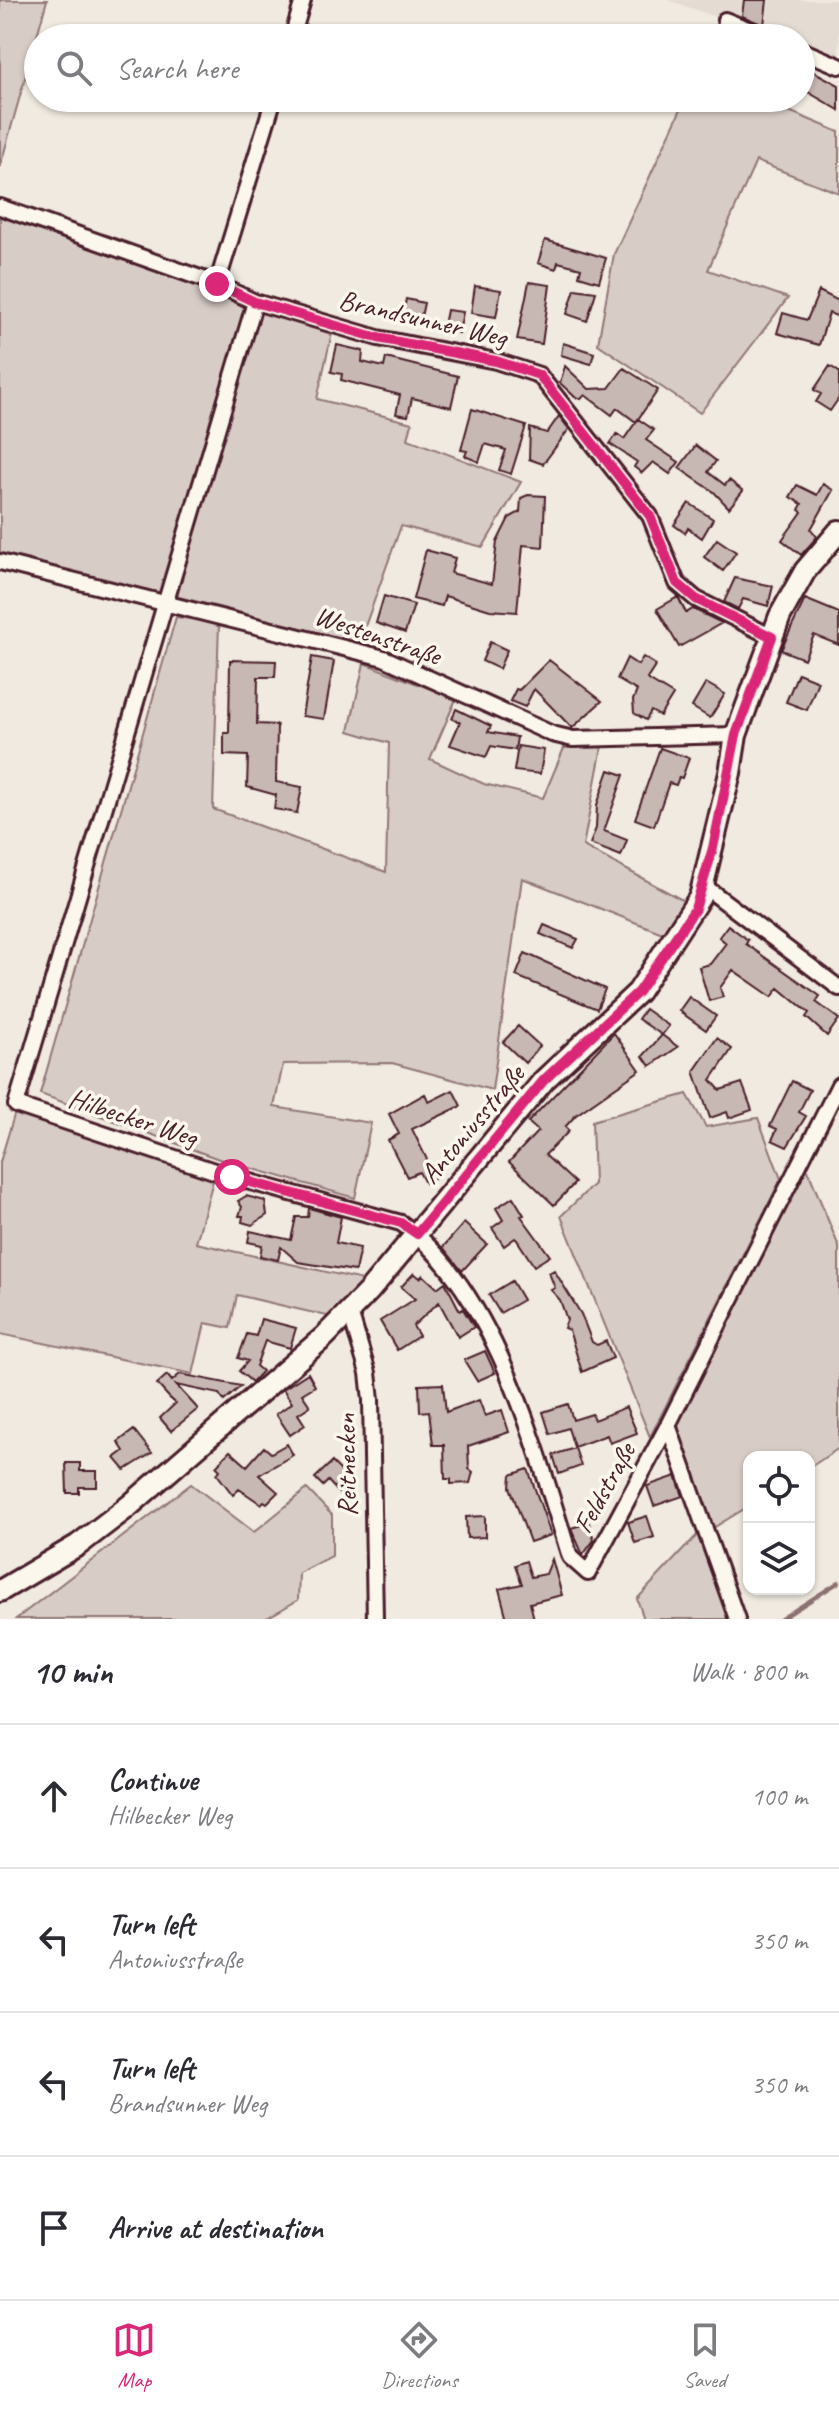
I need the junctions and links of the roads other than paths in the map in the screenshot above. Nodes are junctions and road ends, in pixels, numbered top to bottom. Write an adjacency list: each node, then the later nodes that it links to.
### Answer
1 (303, 0): 3 (street)
2 (725, 20): 4 (street)
3 (296, 24)
4 (735, 24)
5 (815, 56): 6 (street)
6 (839, 66)
7 (270, 112): 9 (street)
8 (0, 207): 9 (street, Brandsunner Weg)
9 (217, 284): 10 (street, Brandsunner Weg)
10 (255, 302): 13 (street); 14 (street, Brandsunner Weg)
11 (839, 531): 14 (street, Antoniusstraße)
12 (0, 562): 13 (street, Westenstraße)
13 (165, 602): 15 (street, Westenstraße); 19 (street, Hilbecker Weg)
14 (772, 637): 15 (street, Antoniusstraße)
15 (736, 735): 16 (street, Antoniusstraße)
16 (704, 886): 17 (street); 19 (street, Antoniusstraße)
17 (839, 988)
18 (839, 1085): 21 (street, Feldstraße)
19 (417, 1234): 20 (street, Antoniusstraße); 21 (street, Feldstraße)
20 (350, 1312): 22 (street, Antoniusstraße); 23 (street, Reitnecken)
21 (668, 1425): 24 (street)
22 (0, 1591)
23 (375, 1619)
24 (737, 1619)

